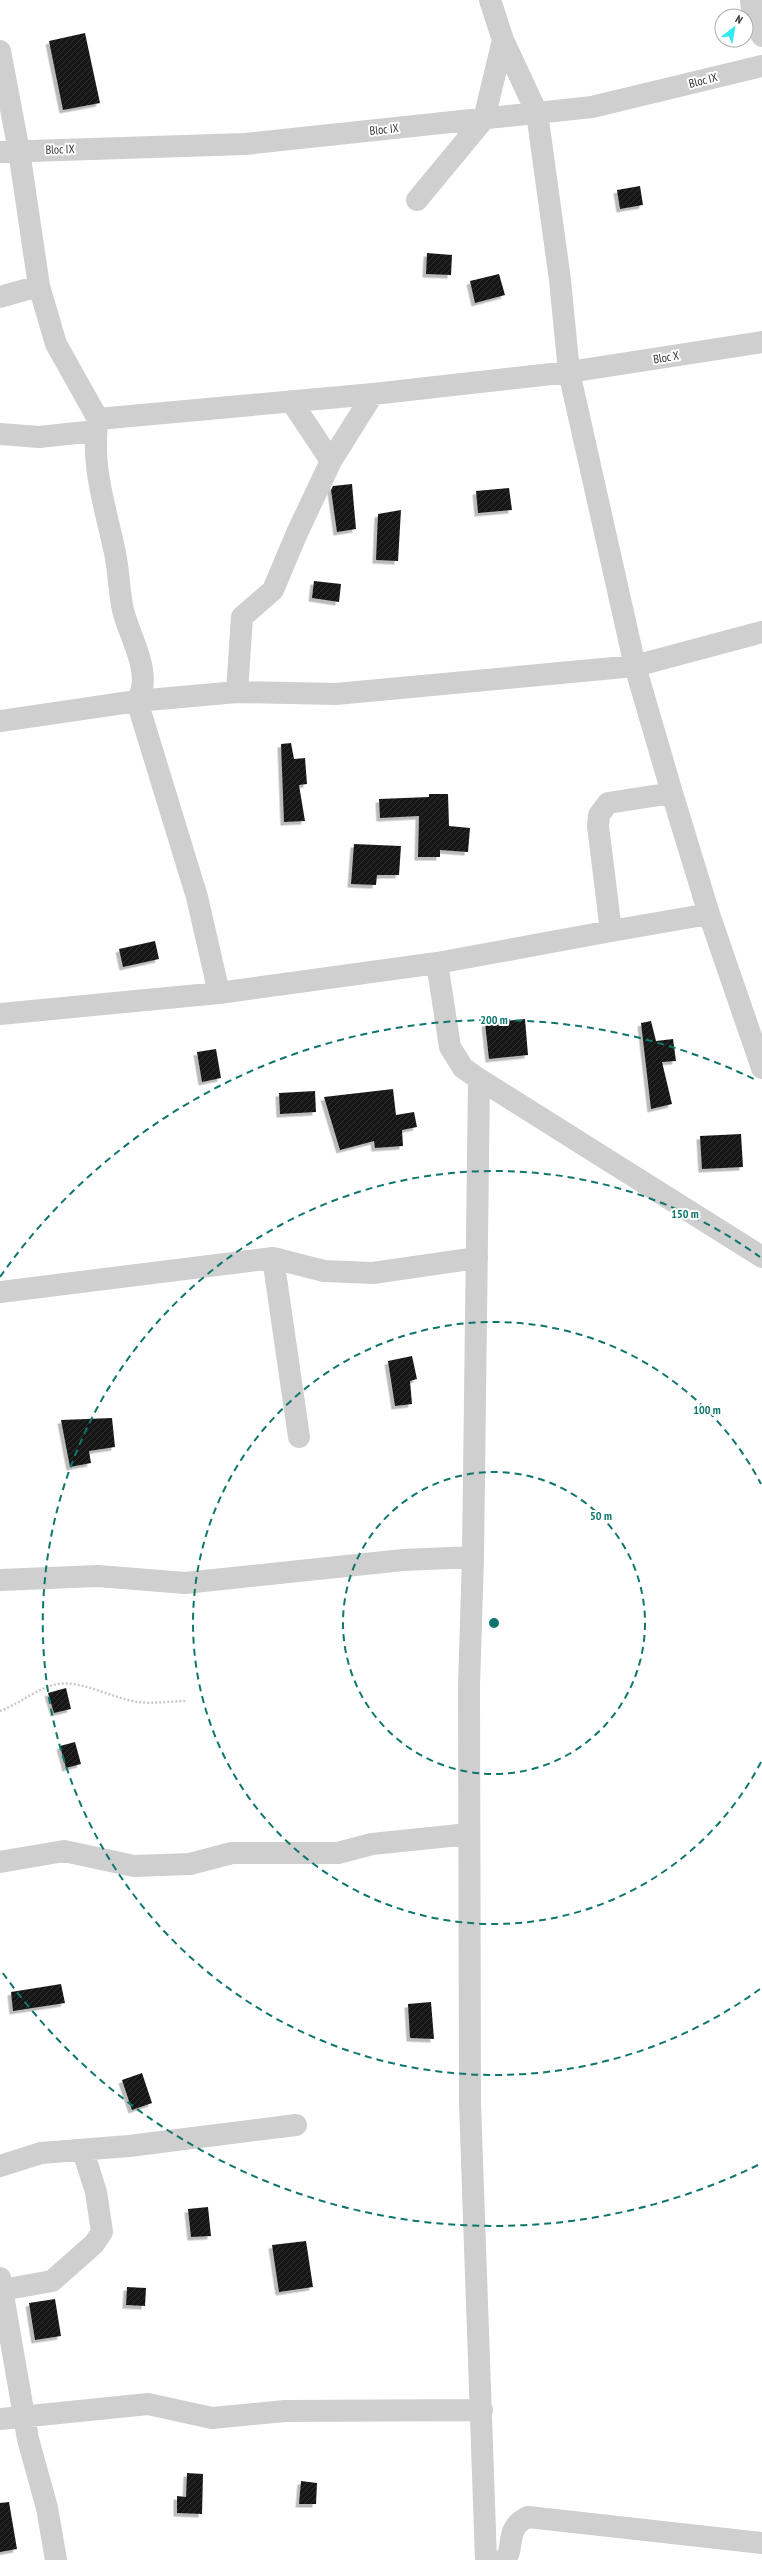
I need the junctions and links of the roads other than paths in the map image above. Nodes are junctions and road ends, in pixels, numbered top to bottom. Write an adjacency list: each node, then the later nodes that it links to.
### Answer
1 (490, 0): 4 (street)
2 (751, 0): 3 (street)
3 (762, 36)
4 (503, 40): 7 (street); 8 (street)
5 (0, 51): 9 (street)
6 (762, 66): 7 (street, Bloc IX)
7 (537, 113): 8 (street, Bloc IX); 14 (street)
8 (484, 119): 9 (street, Bloc IX); 10 (street)
9 (10, 152): 11 (street)
10 (417, 200)
11 (38, 286): 12 (street); 17 (street)
12 (0, 297)
13 (762, 342): 14 (street, Bloc X)
14 (569, 372): 15 (street, Bloc X); 21 (street)
15 (373, 394): 16 (street, Bloc X); 19 (street)
16 (291, 401): 17 (street, Bloc X); 19 (street)
17 (97, 425): 18 (street, Bloc X); 23 (street)
18 (0, 434)
19 (331, 461): 22 (street)
20 (762, 632): 21 (street)
21 (635, 666): 22 (street); 25 (street)
22 (237, 692): 23 (street)
23 (137, 701): 24 (street); 29 (street)
24 (0, 721)
25 (672, 793): 26 (street); 27 (street)
26 (709, 914): 27 (street); 31 (street)
27 (611, 931): 28 (street)
28 (437, 963): 29 (street); 32 (street)
29 (219, 993): 30 (street)
30 (0, 1014)
31 (762, 1068)
32 (479, 1080): 33 (street); 35 (street)
33 (762, 1257)
34 (273, 1258): 35 (street); 36 (street); 37 (street)
35 (478, 1258): 38 (street)
36 (0, 1292)
37 (299, 1437)
38 (473, 1557): 39 (street); 40 (street)
39 (0, 1580)
40 (469, 1834): 41 (street); 46 (street)
41 (0, 1862)
42 (296, 2125): 43 (street)
43 (83, 2151): 44 (street); 45 (street)
44 (0, 2166)
45 (1, 2284): 47 (street)
46 (482, 2410): 47 (street); 51 (street)
47 (23, 2416): 48 (street); 50 (street)
48 (0, 2419)
49 (762, 2543): 52 (street)
50 (56, 2560)
51 (486, 2560)
52 (504, 2560)

